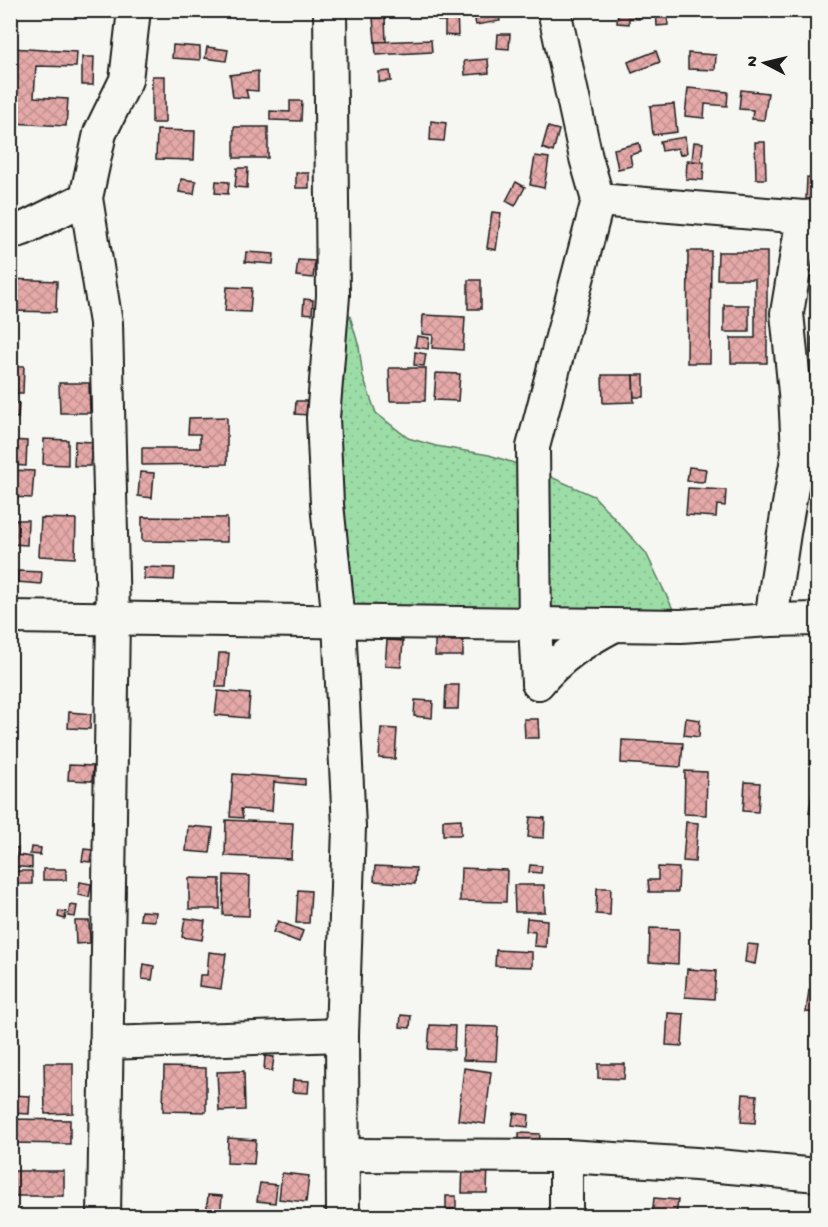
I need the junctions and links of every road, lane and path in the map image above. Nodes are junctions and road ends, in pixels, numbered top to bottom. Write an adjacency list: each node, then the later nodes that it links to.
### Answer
1 (134, 10): 4 (street)
2 (330, 10): 12 (street)
3 (554, 10): 5 (street)
4 (86, 198): 7 (street); 9 (street)
5 (598, 200): 6 (street); 13 (street)
6 (810, 217): 11 (street)
7 (10, 233)
8 (10, 617): 9 (street)
9 (113, 618): 12 (street); 16 (street)
10 (818, 619): 11 (street)
11 (771, 620): 14 (street)
12 (339, 622): 13 (street); 15 (street)
13 (535, 624): 14 (street); 14 (street)
14 (615, 625)
15 (342, 1035): 16 (street); 17 (street)
16 (106, 1043): 20 (street)
17 (343, 1155): 18 (street); 21 (street)
18 (566, 1156): 19 (street); 22 (street)
19 (818, 1175)
20 (104, 1216)
21 (343, 1216)
22 (566, 1216)

